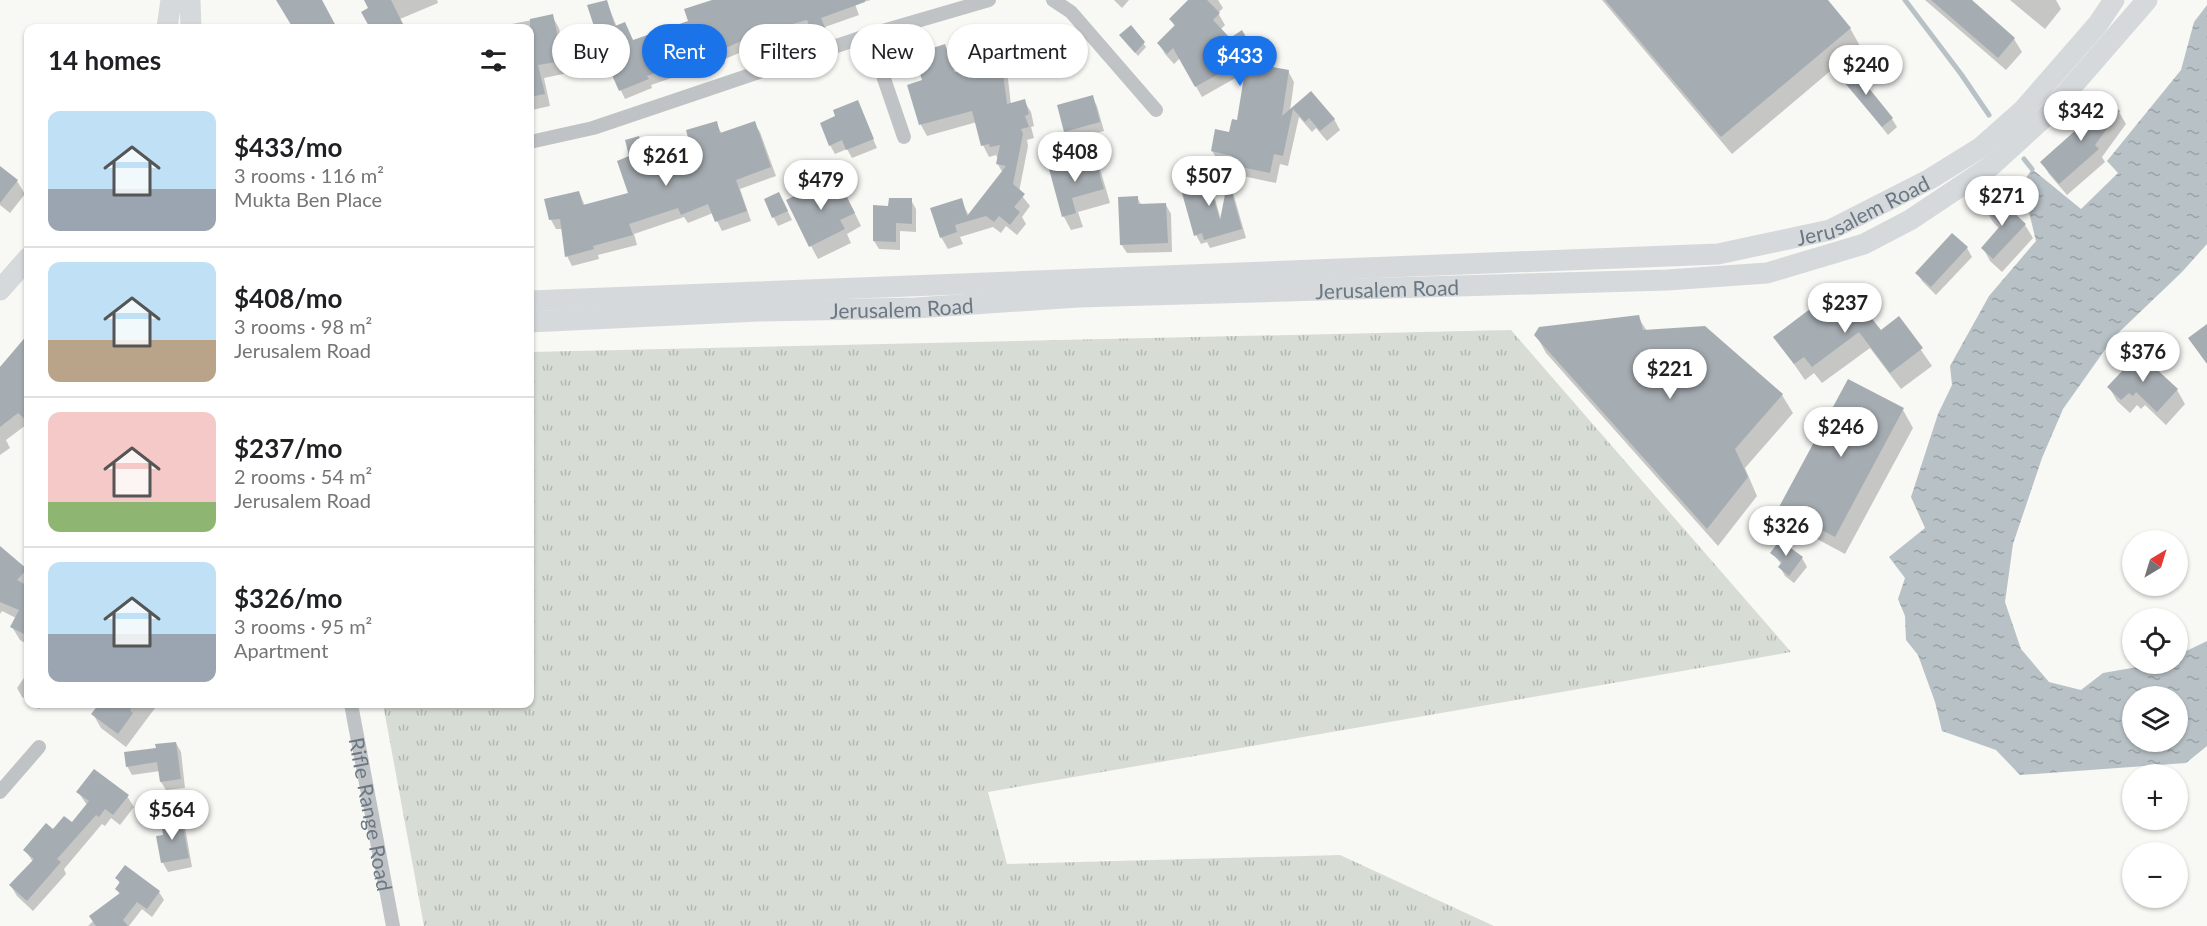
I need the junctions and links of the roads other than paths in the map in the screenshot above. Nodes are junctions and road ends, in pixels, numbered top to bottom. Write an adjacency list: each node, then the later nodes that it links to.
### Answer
1 (171, 0): 7 (main road)
2 (190, 0): 8 (main road)
3 (989, 0): 9 (street)
4 (1053, 0): 12 (street)
5 (2114, 0): 17 (main road, Jerusalem Road)
6 (2147, 0): 18 (main road, Jerusalem Road)
7 (167, 24)
8 (191, 24)
9 (904, 24)
10 (850, 40): 14 (street)
11 (884, 78): 13 (street)
12 (1156, 110)
13 (904, 137)
14 (534, 141)
15 (24, 263): 16 (main road)
16 (0, 290)
17 (534, 302)
18 (534, 322)
19 (352, 708): 22 (street, Rifle Range Road)
20 (39, 747): 21 (street)
21 (0, 792)
22 (393, 926)

